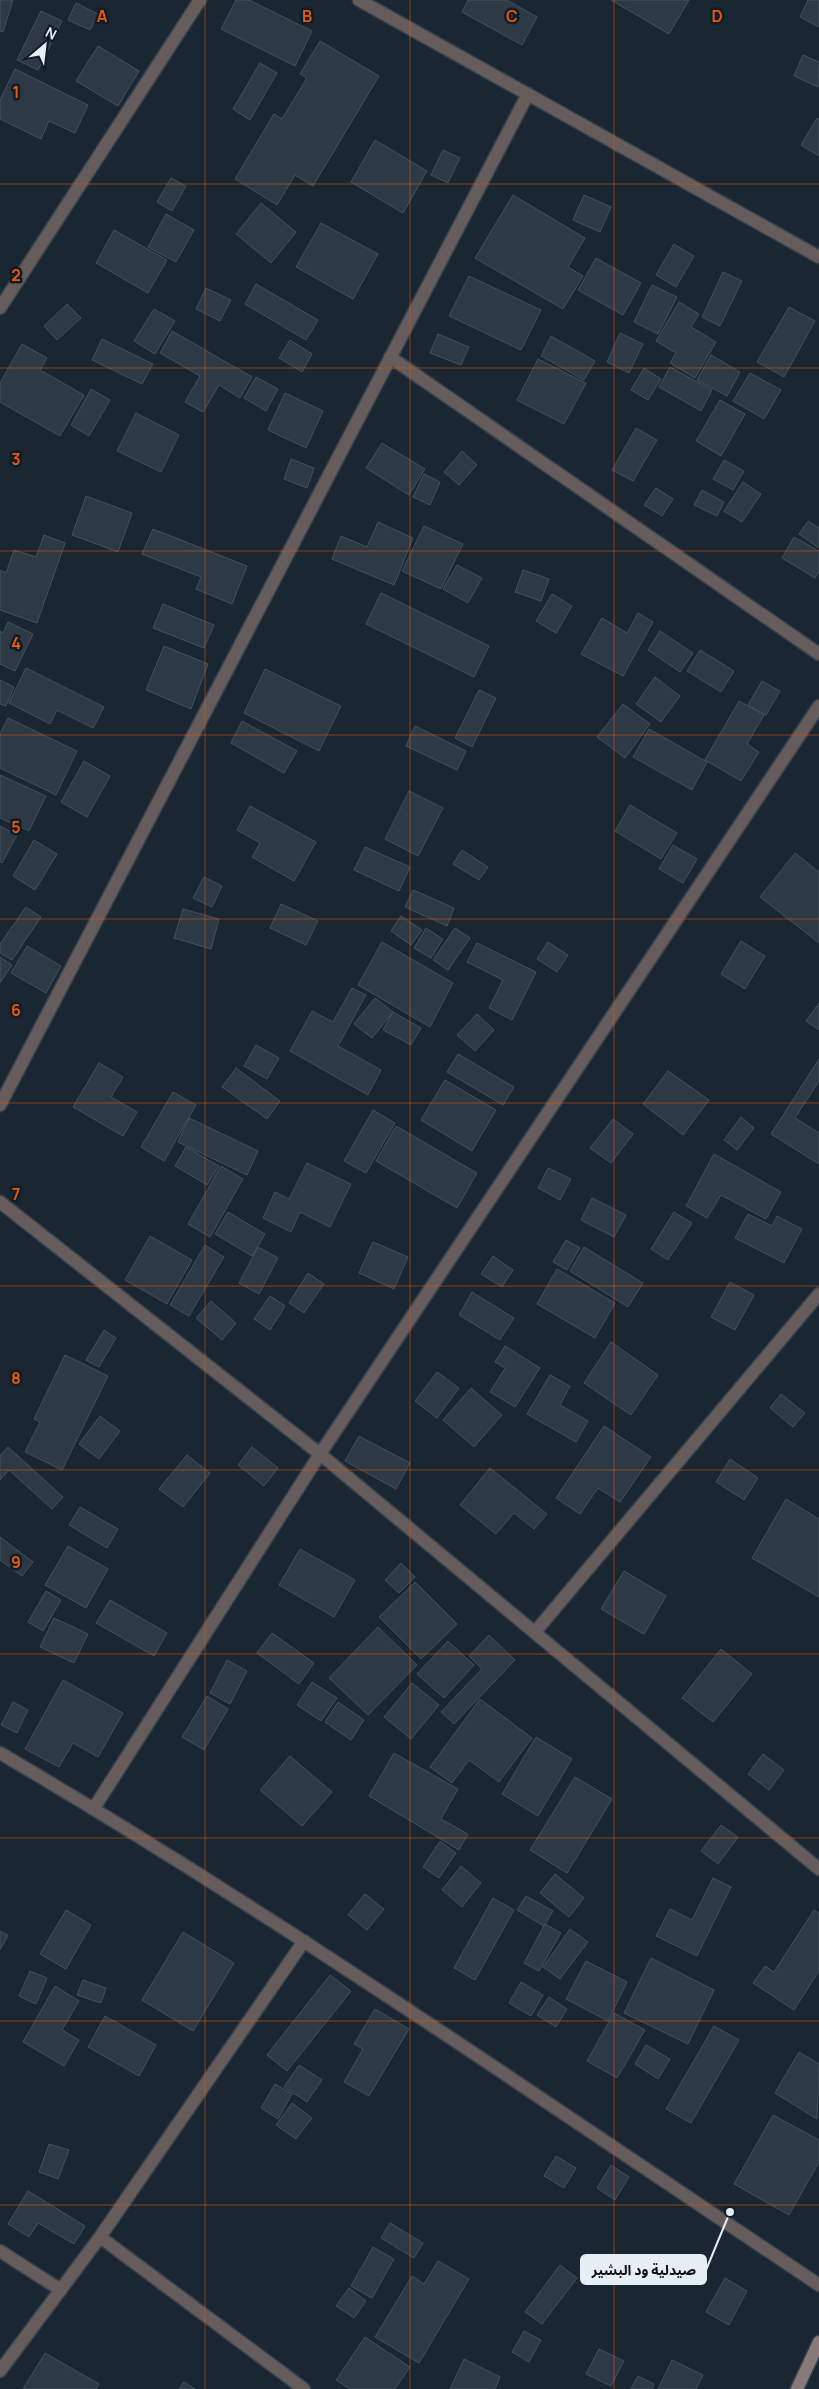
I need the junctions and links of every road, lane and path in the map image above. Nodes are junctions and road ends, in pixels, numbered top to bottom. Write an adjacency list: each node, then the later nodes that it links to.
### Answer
1 (200, 0): 5 (street)
2 (359, 0): 3 (street)
3 (528, 94): 4 (street); 6 (street)
4 (819, 258)
5 (0, 308)
6 (390, 357): 7 (street); 9 (street)
7 (819, 654)
8 (819, 706): 12 (street)
9 (0, 1105)
10 (0, 1202): 12 (street)
11 (819, 1294): 13 (street)
12 (320, 1454): 13 (street); 15 (street)
13 (535, 1632): 16 (street)
14 (0, 1753): 15 (street)
15 (94, 1808): 17 (street)
16 (819, 1869)
17 (304, 1941): 18 (street); 20 (street)
18 (100, 2237): 21 (street); 24 (street)
19 (0, 2251): 21 (street)
20 (819, 2285)
21 (61, 2290): 23 (street)
22 (819, 2342): 25 (main road)
23 (0, 2370)
24 (304, 2389)
25 (796, 2389)

